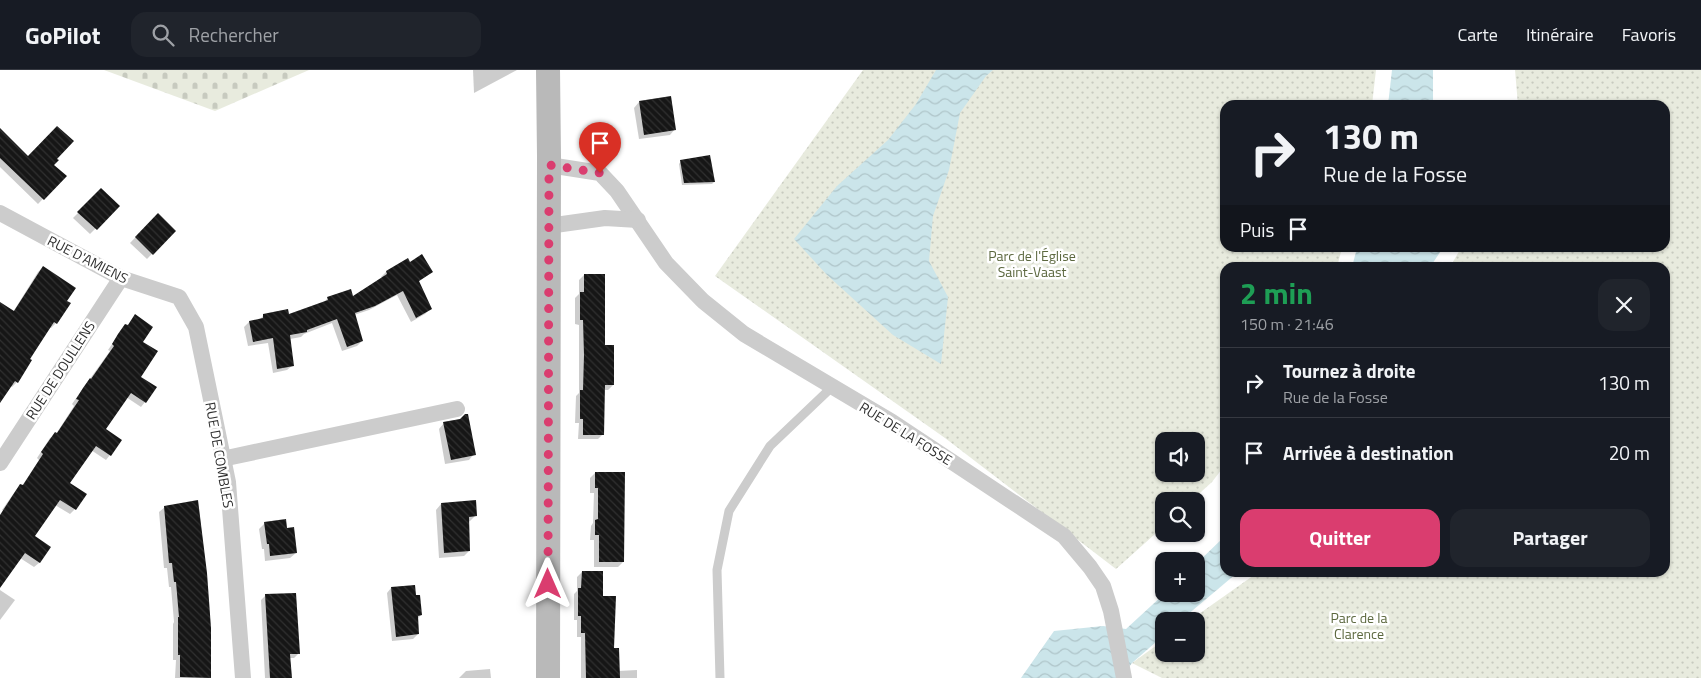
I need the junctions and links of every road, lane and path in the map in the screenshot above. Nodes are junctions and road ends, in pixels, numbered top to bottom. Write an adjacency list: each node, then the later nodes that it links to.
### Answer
1 (548, 70): 2 (main road)
2 (549, 165): 4 (street, RUE DE LA FOSSE); 5 (main road)
3 (0, 213): 6 (street, RUE D'AMIENS)
4 (638, 220): 5 (street); 8 (street, RUE DE LA FOSSE)
5 (548, 226): 13 (main road)
6 (121, 278): 7 (street, RUE D'AMIENS); 11 (street, RUE DE DOULLENS)
7 (179, 296): 10 (street, RUE DE COMBLES)
8 (832, 388): 14 (lane); 15 (street, RUE DE LA FOSSE)
9 (457, 409): 10 (street)
10 (222, 459): 12 (street, RUE DE COMBLES)
11 (0, 463)
12 (242, 678)
13 (548, 678)
14 (720, 678)
15 (1124, 678)

